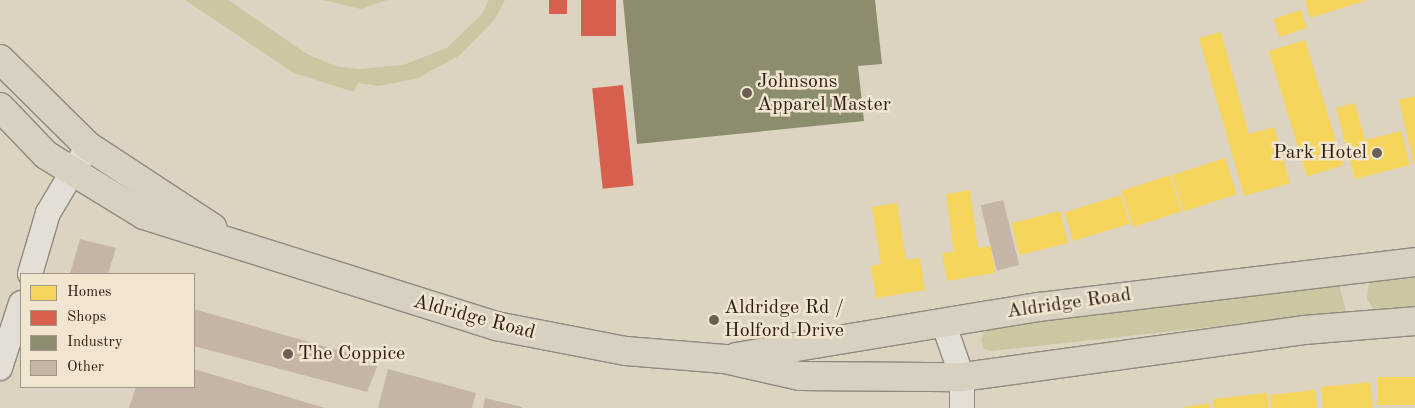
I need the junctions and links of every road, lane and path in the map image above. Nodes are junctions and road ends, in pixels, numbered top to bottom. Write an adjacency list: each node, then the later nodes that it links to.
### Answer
1 (0, 59): 3 (main road, Aldridge Road)
2 (0, 107): 4 (main road, Aldridge Road)
3 (88, 146): 4 (street); 5 (main road, Aldridge Road)
4 (71, 173): 5 (main road, Aldridge Road); 7 (street)
5 (231, 240): 11 (main road, Aldridge Road)
6 (1415, 262): 10 (main road, Aldridge Road)
7 (30, 273)
8 (20, 306): 12 (street)
9 (1415, 321): 13 (main road, Aldridge Road)
10 (943, 322): 11 (main road, Aldridge Road); 13 (street)
11 (725, 359): 13 (main road, Aldridge Road)
12 (0, 368)
13 (962, 377): 14 (street)
14 (962, 408)

